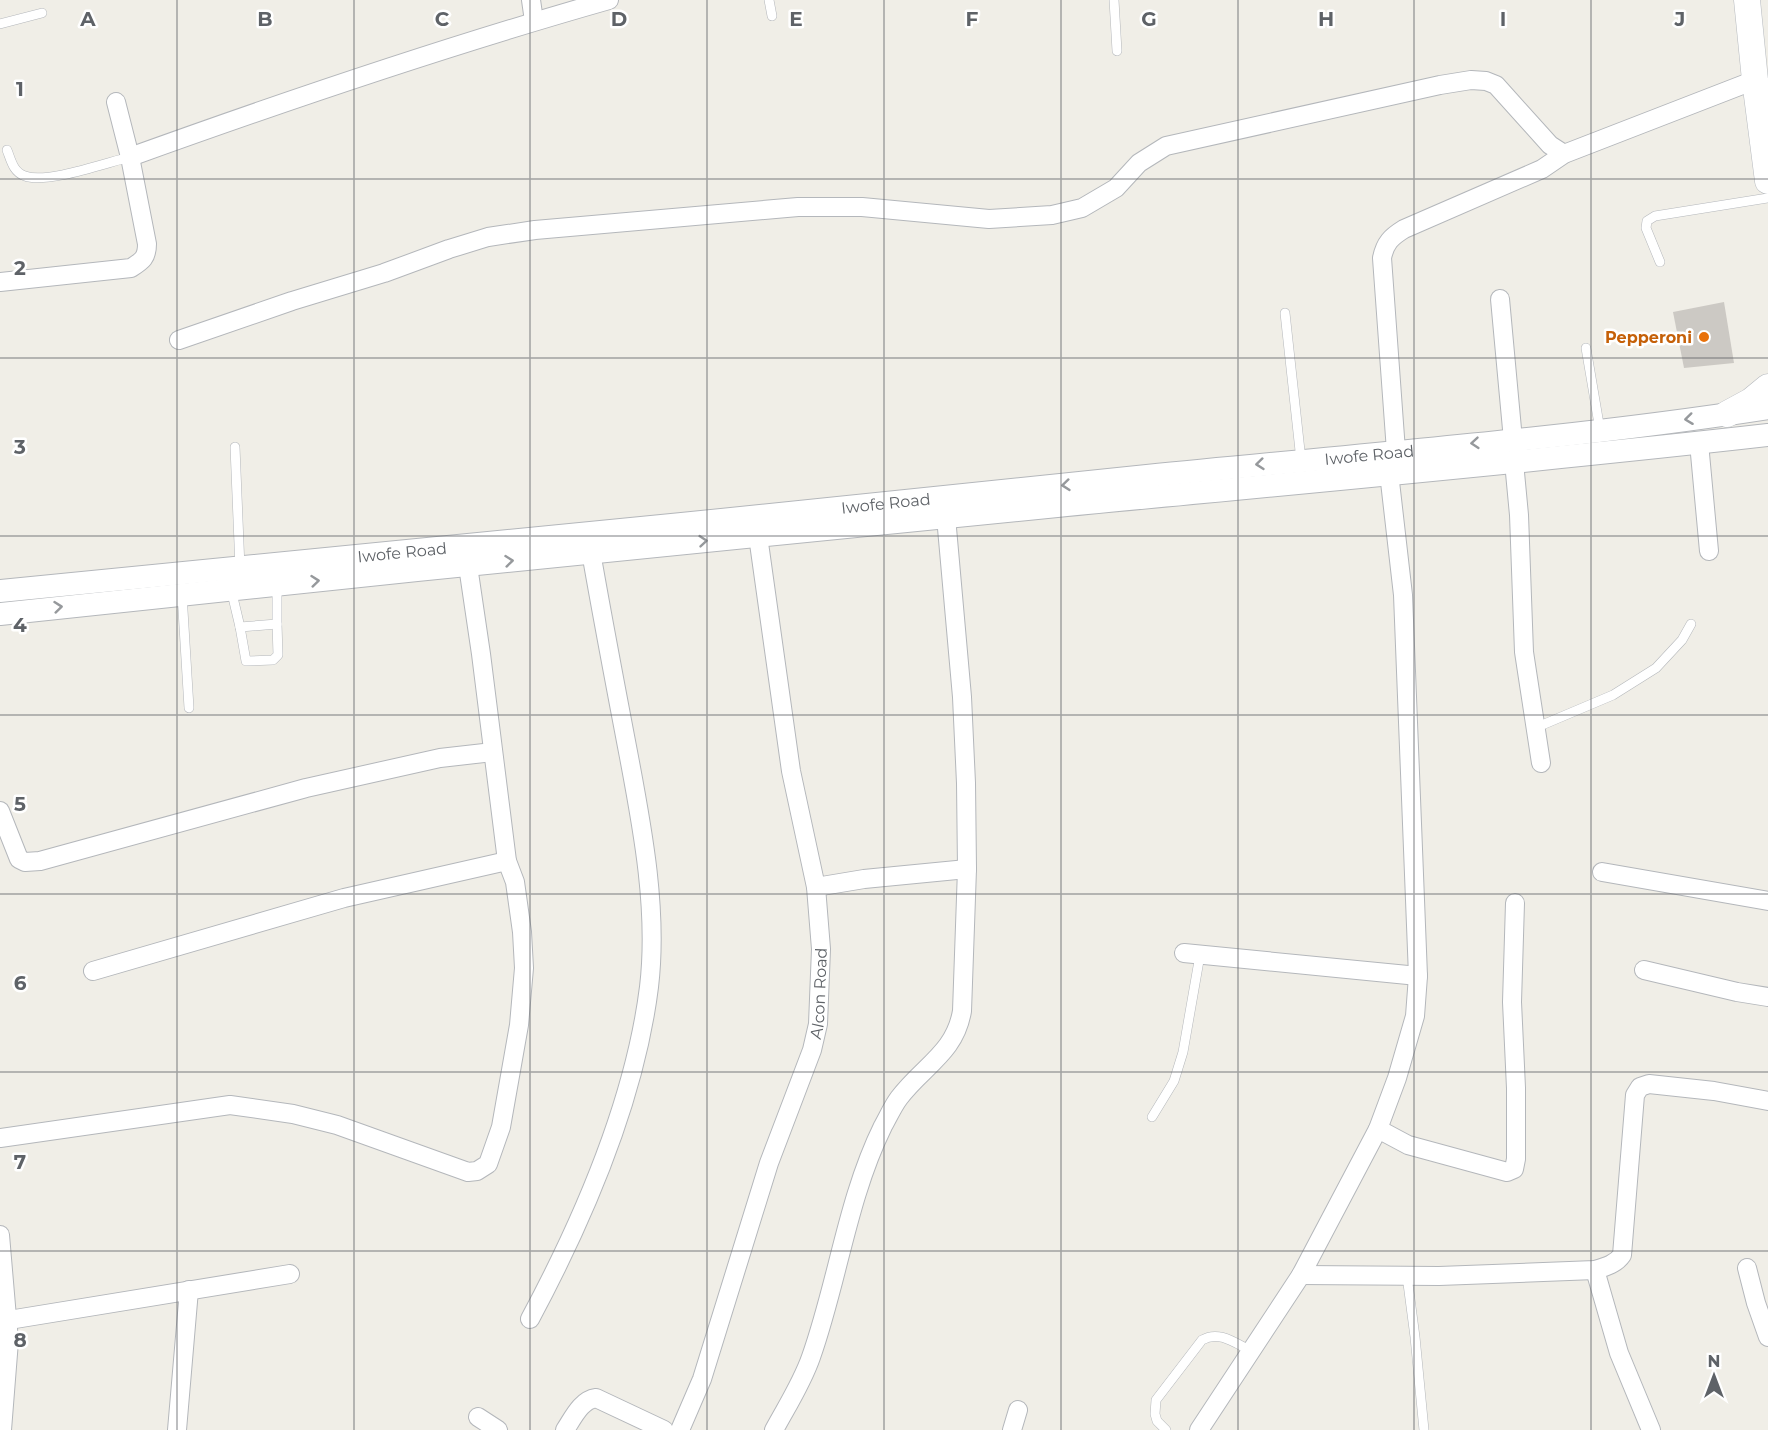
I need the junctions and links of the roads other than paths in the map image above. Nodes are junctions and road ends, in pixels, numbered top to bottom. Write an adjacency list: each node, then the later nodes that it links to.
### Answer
1 (531, 0): 8 (street)
2 (609, 0): 8 (street)
3 (769, 0): 7 (lane)
4 (1114, 0): 10 (lane)
5 (1747, 0): 11 (main road)
6 (42, 13): 9 (lane)
7 (772, 16)
8 (534, 21): 15 (street)
9 (0, 24)
10 (1117, 51)
11 (1755, 80): 14 (street); 16 (main road)
12 (116, 102): 15 (street)
13 (8, 150): 15 (lane)
14 (1564, 154): 22 (street); 32 (street)
15 (130, 157): 19 (street)
16 (1768, 181)
17 (1768, 198): 18 (lane)
18 (1660, 262)
19 (0, 282)
20 (1500, 299): 29 (street)
21 (1285, 313): 33 (lane)
22 (179, 340)
23 (1586, 348): 27 (lane)
24 (1768, 387): 26 (main road)
25 (1768, 408): 26 (street, Iwofe Road)
26 (1727, 414): 27 (street, Iwofe Road, one-way to 27)
27 (1600, 430): 29 (street, Iwofe Road)
28 (1768, 435): 30 (street, Iwofe Road)
29 (1513, 440): 32 (street, Iwofe Road, one-way to 32)
30 (1699, 443): 34 (street, Iwofe Road); 38 (street)
31 (235, 447): 41 (lane)
32 (1396, 451): 33 (street, Iwofe Road)
33 (1300, 460): 41 (street, Iwofe Road, one-way to 41)
34 (1514, 462): 35 (street, Iwofe Road); 51 (street)
35 (1389, 473): 36 (street, Iwofe Road); 64 (street)
36 (946, 517): 37 (street, Iwofe Road); 56 (street)
37 (758, 536): 39 (street, Iwofe Road, one-way to 37); 58 (street, Alcon Road)
38 (1709, 551)
39 (591, 552): 40 (street, Iwofe Road, one-way to 39); 77 (street)
40 (468, 566): 42 (street, Iwofe Road, one-way to 40); 52 (street)
41 (240, 568): 44 (street, Iwofe Road)
42 (277, 585): 43 (street, Iwofe Road); 47 (lane)
43 (231, 589): 45 (street, Iwofe Road); 49 (lane)
44 (0, 591)
45 (182, 594): 46 (street, Iwofe Road, one-way to 45); 50 (lane)
46 (0, 614)
47 (277, 624): 49 (lane); 49 (lane)
48 (1691, 624): 51 (lane)
49 (240, 627)
50 (189, 708)
51 (1535, 728): 53 (street)
52 (493, 752): 54 (street); 55 (street)
53 (1541, 762)
54 (0, 811)
55 (507, 861): 62 (street); 69 (street)
56 (967, 869): 58 (street); 90 (street)
57 (1602, 872): 59 (street)
58 (816, 887): 89 (street, Alcon Road)
59 (1768, 901)
60 (1515, 903): 68 (street)
61 (1192, 954): 64 (street); 67 (lane)
62 (93, 970)
63 (1644, 970): 65 (street)
64 (1418, 976): 68 (street)
65 (1768, 997)
66 (1768, 1101): 72 (street)
67 (1152, 1117)
68 (1378, 1129): 74 (street)
69 (0, 1138)
70 (0, 1235): 78 (street)
71 (1747, 1268): 79 (street)
72 (1595, 1270): 75 (street); 95 (street)
73 (290, 1274): 76 (street)
74 (1301, 1275): 75 (street); 81 (street)
75 (1407, 1276): 94 (lane)
76 (189, 1290): 78 (street); 85 (street)
77 (530, 1319)
78 (9, 1320): 80 (street)
79 (1768, 1337)
80 (5, 1340): 84 (street)
81 (1251, 1351): 92 (lane); 93 (street)
82 (1018, 1410): 91 (street)
83 (478, 1417): 86 (street)
84 (2, 1430)
85 (177, 1430)
86 (498, 1430)
87 (565, 1430): 88 (street)
88 (664, 1430)
89 (680, 1430)
90 (774, 1430)
91 (1012, 1430)
92 (1166, 1430)
93 (1199, 1430)
94 (1424, 1430)
95 (1651, 1430)

